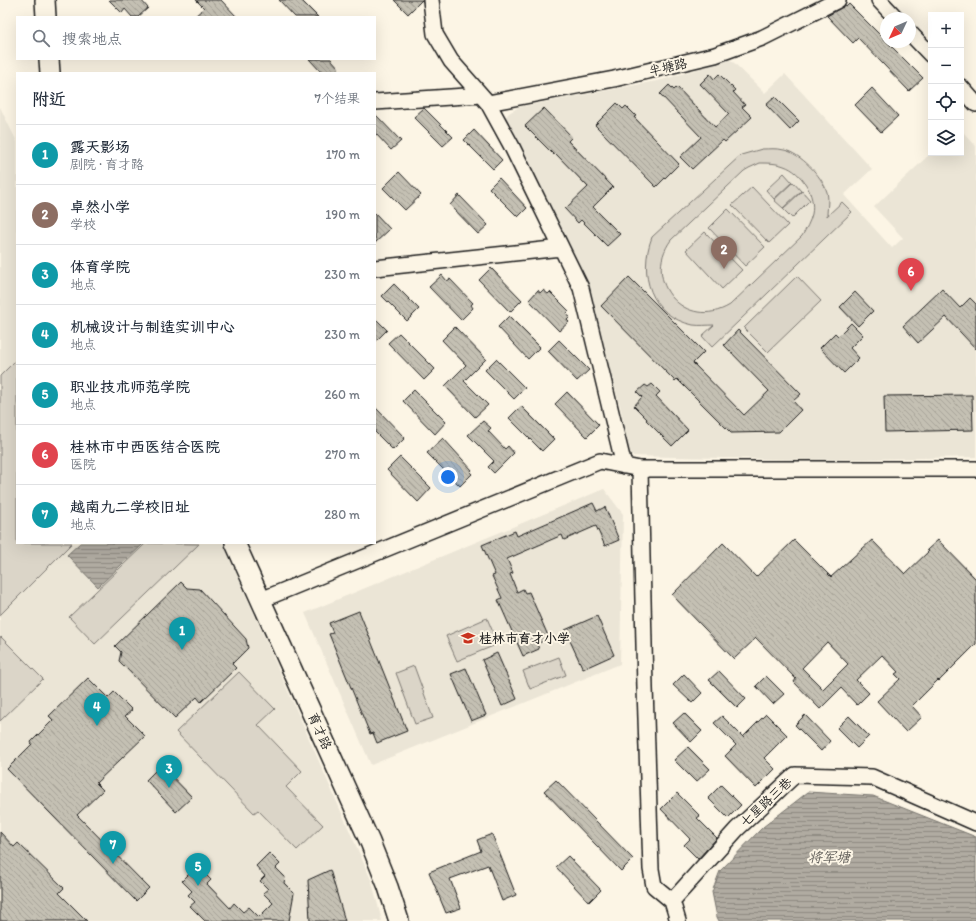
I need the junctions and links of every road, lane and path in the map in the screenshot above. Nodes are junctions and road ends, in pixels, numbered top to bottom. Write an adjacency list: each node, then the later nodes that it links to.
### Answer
1 (45, 0): 6 (main road)
2 (431, 0): 12 (street)
3 (838, 0): 12 (street, 半塘路)
4 (879, 0): 5 (street)
5 (890, 12)
6 (46, 16)
7 (916, 39): 8 (street)
8 (928, 52)
9 (49, 60): 10 (main road)
10 (50, 72)
11 (964, 91): 14 (street)
12 (484, 99): 13 (street, 半塘路); 15 (street)
13 (376, 102)
14 (976, 104)
15 (561, 248): 16 (street); 17 (street)
16 (376, 268)
17 (624, 466): 18 (street); 21 (street)
18 (640, 469): 19 (street); 23 (street)
19 (976, 469)
20 (235, 544): 21 (main road, 育才路)
21 (261, 600): 24 (main road, 育才路)
22 (976, 823): 23 (street, 七星路三巷)
23 (672, 901): 25 (street)
24 (399, 921)
25 (678, 921)

